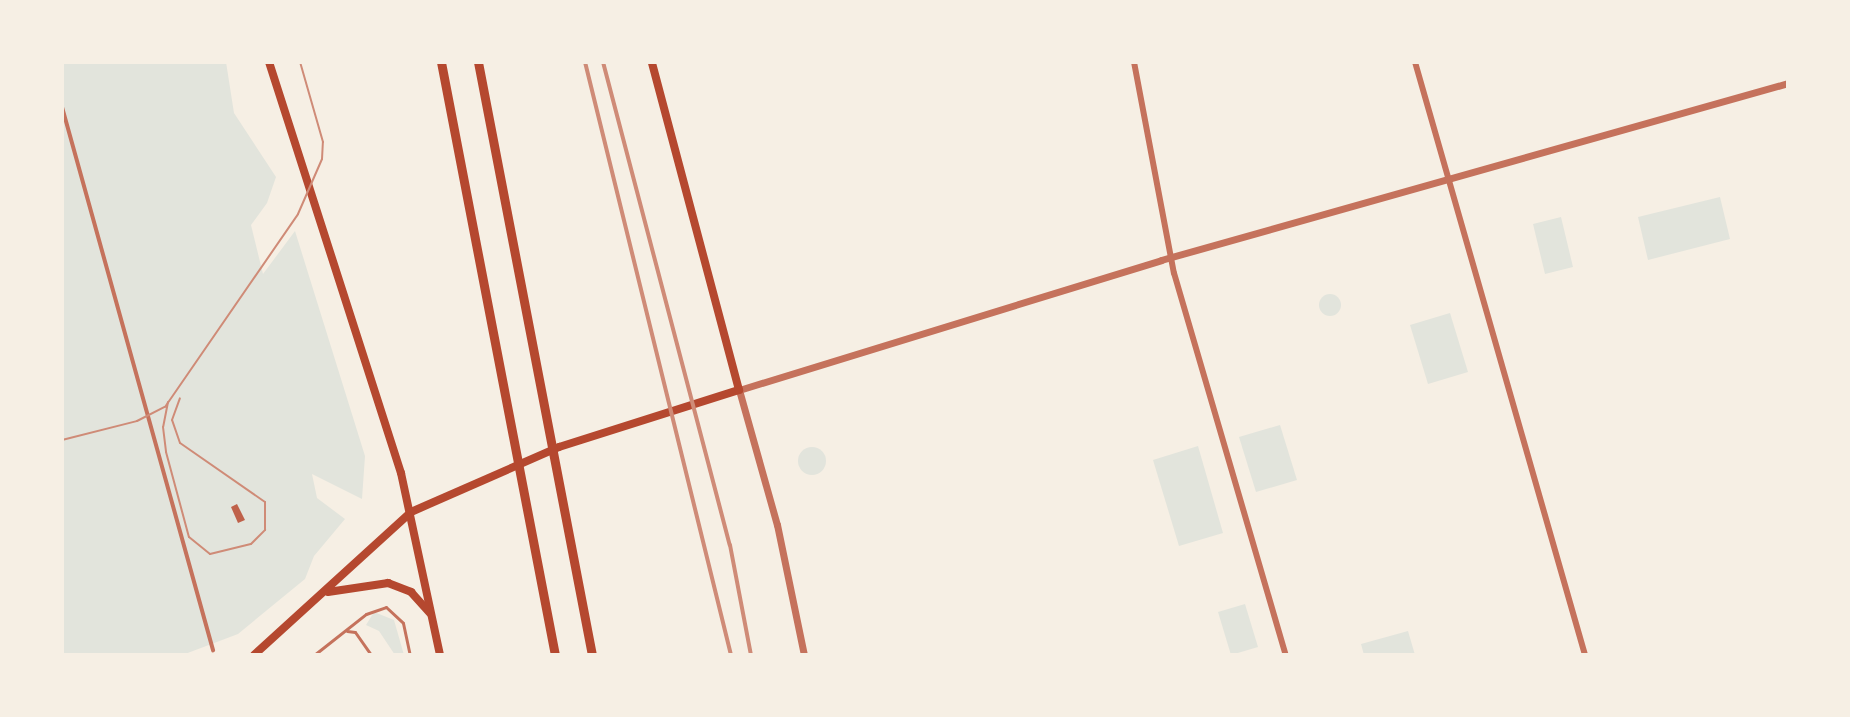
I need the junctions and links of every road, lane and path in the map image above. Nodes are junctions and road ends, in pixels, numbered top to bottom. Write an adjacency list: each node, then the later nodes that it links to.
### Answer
1 (269, 62): 12 (main road)
2 (441, 62): 22 (main road)
3 (478, 62): 23 (main road)
4 (652, 62): 11 (main road)
5 (1134, 62): 10 (street)
6 (1415, 62): 9 (street)
7 (1788, 83): 9 (street)
8 (62, 107): 16 (street)
9 (1449, 179): 10 (street); 26 (street)
10 (1171, 257): 11 (street); 25 (street)
11 (739, 390): 12 (main road); 24 (street)
12 (411, 512): 13 (main road); 14 (main road)
13 (327, 592): 14 (main road); 17 (main road)
14 (432, 616): 21 (main road)
15 (343, 632): 18 (lane); 19 (lane); 20 (lane)
16 (213, 650)
17 (254, 655)
18 (314, 655)
19 (371, 655)
20 (410, 655)
21 (440, 655)
22 (555, 655)
23 (592, 655)
24 (804, 655)
25 (1286, 655)
26 (1585, 655)

